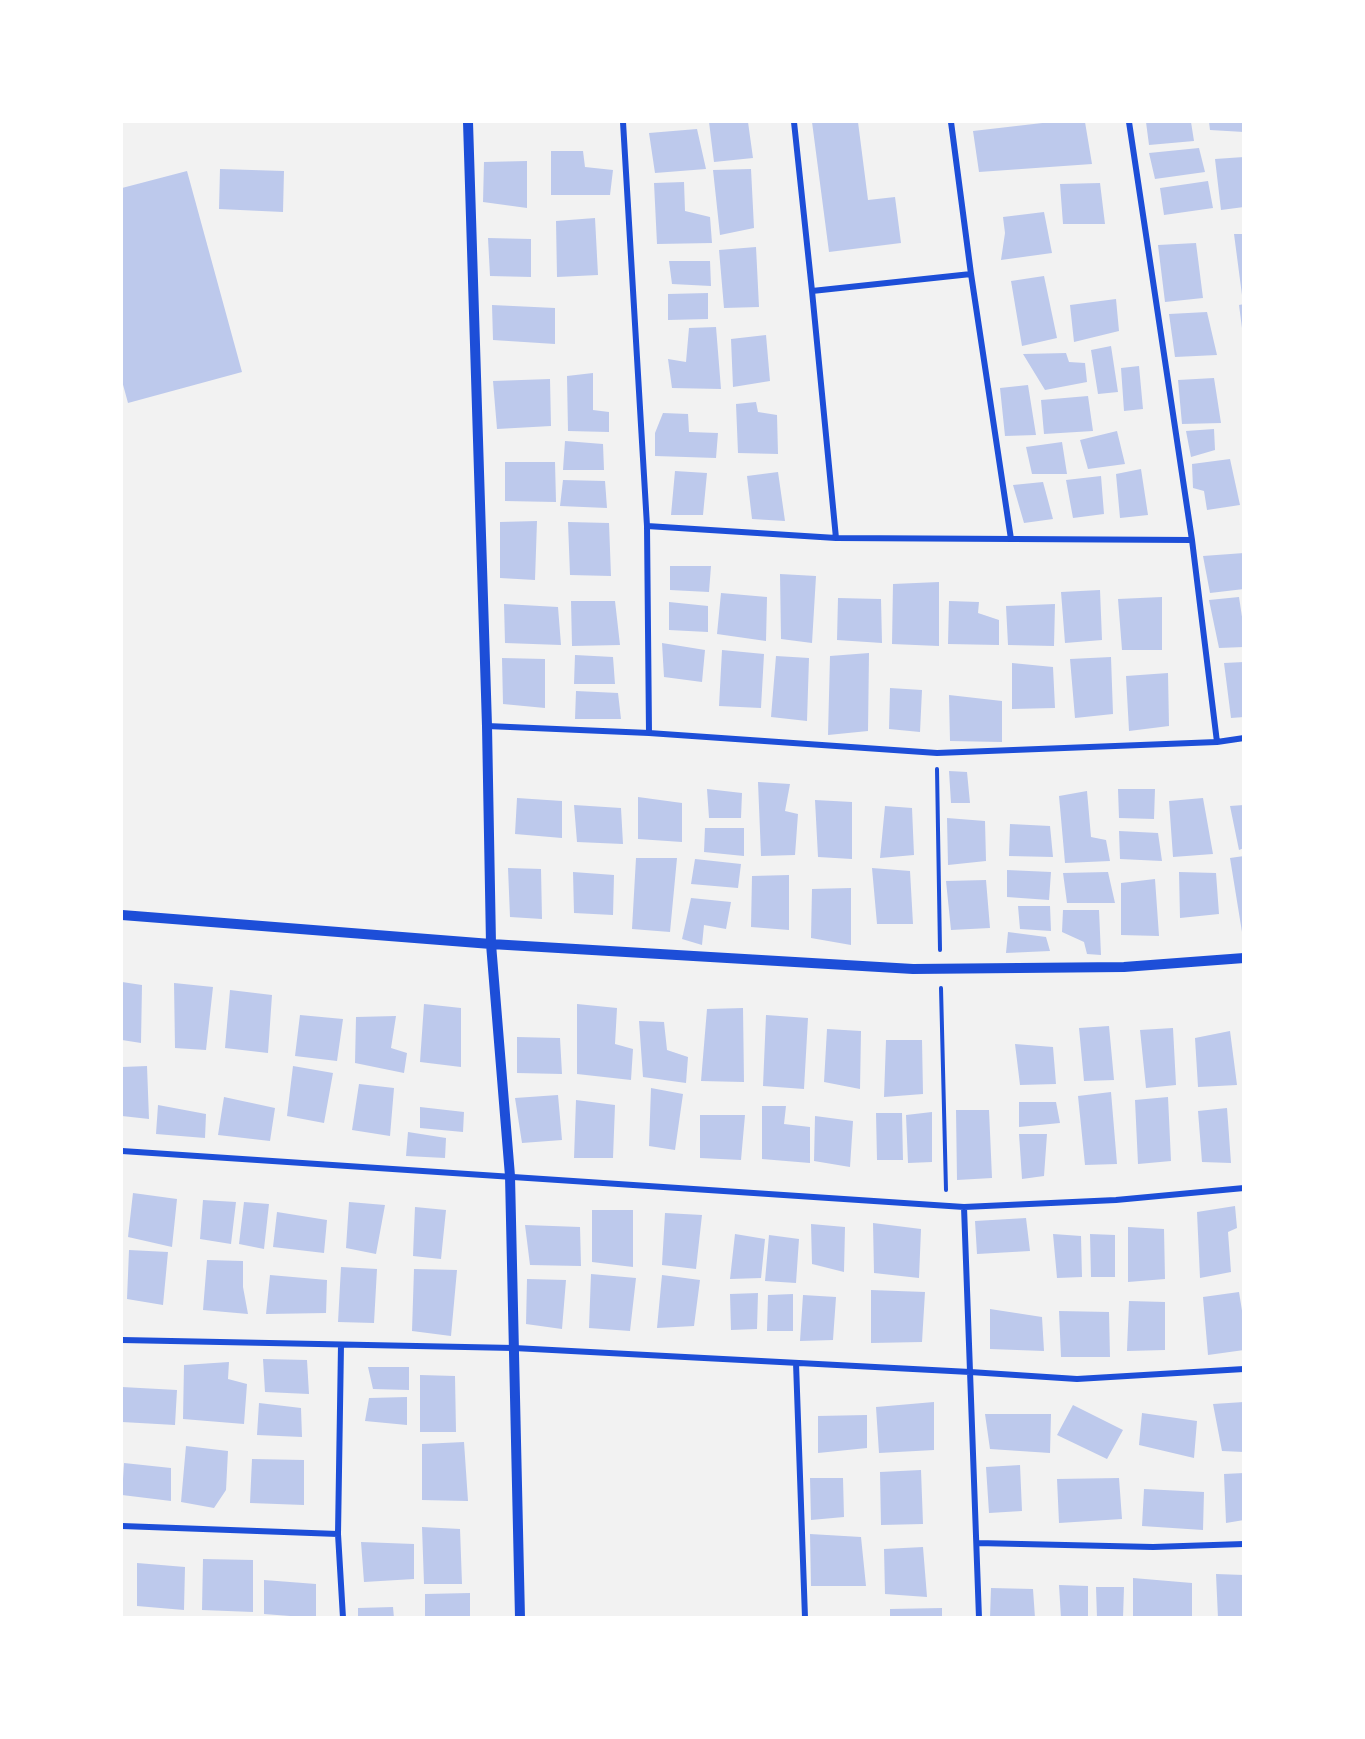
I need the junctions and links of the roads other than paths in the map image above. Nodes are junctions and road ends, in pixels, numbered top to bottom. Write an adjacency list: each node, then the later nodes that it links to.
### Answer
1 (468, 122): 12 (street)
2 (623, 122): 8 (street)
3 (794, 122): 7 (street)
4 (951, 122): 6 (street)
5 (1129, 122): 11 (street)
6 (971, 274): 7 (street); 10 (street)
7 (812, 291): 9 (street)
8 (647, 526): 9 (street); 13 (street)
9 (836, 538): 10 (street)
10 (1011, 539): 11 (street)
11 (1192, 540): 15 (street)
12 (487, 726): 13 (street); 17 (street)
13 (650, 733): 15 (street)
14 (1244, 738): 15 (street)
15 (1217, 742)
16 (122, 915): 17 (street)
17 (491, 944): 18 (street); 20 (street)
18 (1244, 958)
19 (122, 1151): 20 (street)
20 (510, 1176): 22 (street); 25 (street)
21 (1244, 1188): 22 (street)
22 (964, 1207): 28 (street)
23 (122, 1340): 24 (street)
24 (341, 1345): 25 (street); 30 (street)
25 (514, 1348): 26 (street); 34 (street)
26 (796, 1363): 28 (street); 35 (street)
27 (1244, 1369): 28 (street)
28 (970, 1372): 31 (street)
29 (122, 1526): 30 (street)
30 (338, 1534): 33 (street)
31 (977, 1543): 32 (street); 36 (street)
32 (1244, 1544)
33 (343, 1617)
34 (520, 1617)
35 (805, 1617)
36 (979, 1617)

